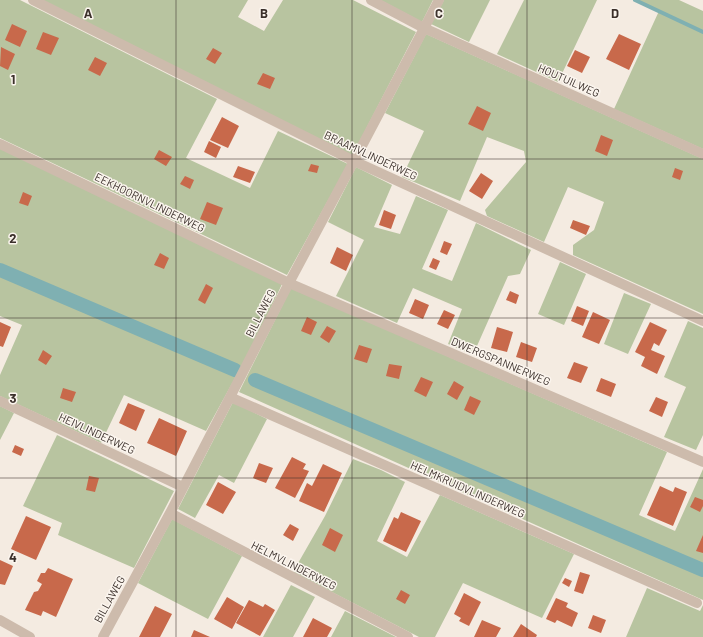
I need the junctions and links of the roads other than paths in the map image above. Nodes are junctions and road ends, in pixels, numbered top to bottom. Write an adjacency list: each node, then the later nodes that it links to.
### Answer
1 (33, 0): 7 (street, BRAAMVLINDERWEG)
2 (370, 0): 4 (street, HOUTUILWEG)
3 (439, 0): 4 (street, BILLAWEG)
4 (424, 28): 6 (street, HOUTUILWEG); 7 (street, BILLAWEG)
5 (0, 144): 8 (street, EEKHOORNVLINDERWEG)
6 (703, 154)
7 (354, 162): 8 (street, BILLAWEG); 9 (street, BRAAMVLINDERWEG)
8 (289, 283): 10 (street, BILLAWEG); 12 (street, DWERGSPANNERWEG)
9 (703, 321)
10 (230, 396): 13 (street, BILLAWEG); 15 (street, HELMKRUIDVLINDERWEG)
11 (0, 401): 13 (street, HEIVLINDERWEG)
12 (703, 462)
13 (183, 487): 14 (street, BILLAWEG)
14 (170, 514): 18 (street, BILLAWEG); 19 (street, HELMVLINDERWEG)
15 (697, 603)
16 (0, 620): 17 (street)
17 (30, 637)
18 (102, 637)
19 (408, 637)

